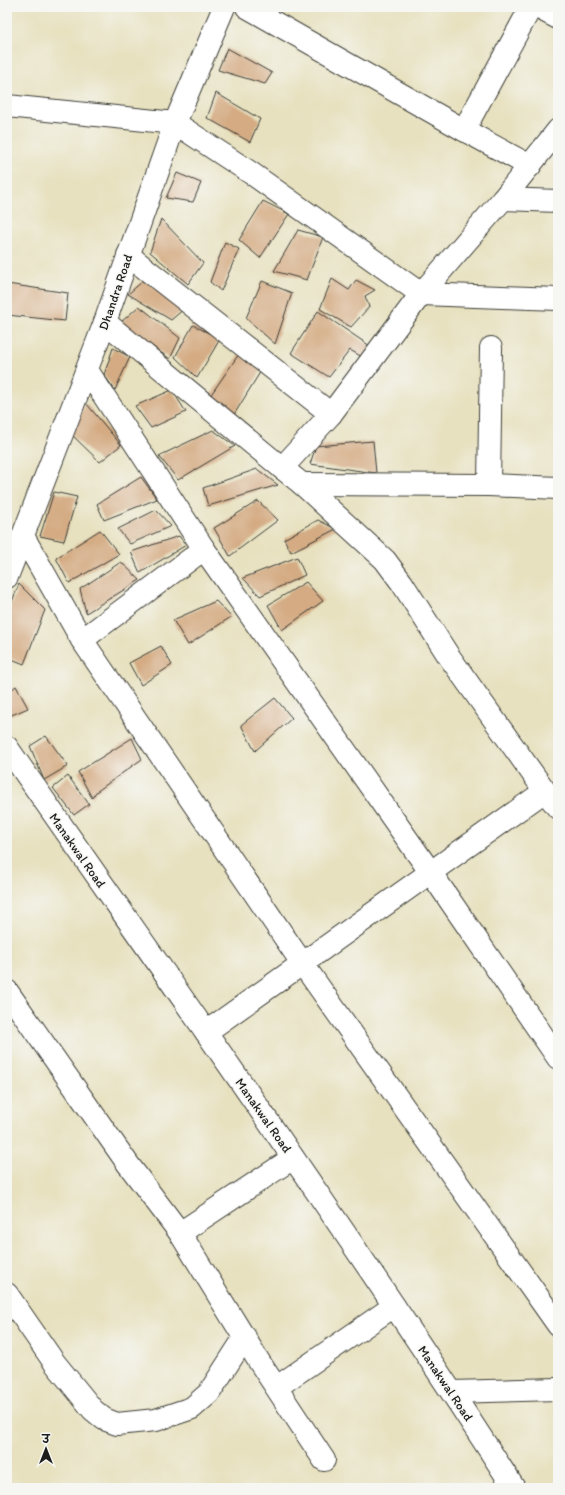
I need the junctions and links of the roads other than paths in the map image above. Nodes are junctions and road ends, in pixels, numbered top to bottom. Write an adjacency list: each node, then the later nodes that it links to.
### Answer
1 (224, 7): 7 (street, Dhandra Road)
2 (247, 7): 8 (street)
3 (531, 7): 8 (street)
4 (537, 7): 5 (street)
5 (557, 16)
6 (7, 106): 7 (street)
7 (175, 123): 13 (street, Dhandra Road); 14 (street)
8 (464, 130): 10 (street)
9 (558, 130): 10 (street)
10 (530, 166): 11 (street)
11 (503, 199): 12 (street); 14 (street)
12 (558, 201)
13 (128, 255): 16 (street, Dhandra Road); 19 (street)
14 (421, 294): 15 (street); 19 (street)
15 (558, 299)
16 (105, 322): 18 (street, Dhandra Road); 20 (street)
17 (491, 348): 22 (street)
18 (87, 370): 24 (street, Dhandra Road); 25 (street)
19 (331, 414): 20 (street)
20 (282, 468): 21 (street)
21 (302, 484): 22 (street); 29 (street)
22 (489, 485): 23 (street)
23 (558, 488)
24 (23, 536): 26 (street, Dhandra Road); 27 (street)
25 (204, 549): 27 (street); 31 (street)
26 (7, 577)
27 (82, 640): 32 (street)
28 (7, 747): 34 (street, Manakwal Road)
29 (545, 791): 30 (street); 31 (street)
30 (558, 808)
31 (431, 873): 32 (street); 35 (street)
32 (302, 963): 34 (street); 40 (street)
33 (7, 992): 37 (street)
34 (206, 1032): 36 (street, Manakwal Road)
35 (558, 1058)
36 (293, 1158): 37 (street); 39 (street, Manakwal Road)
37 (180, 1233): 41 (street)
38 (7, 1294): 41 (street)
39 (394, 1306): 42 (street); 44 (street, Manakwal Road)
40 (558, 1325)
41 (245, 1337): 42 (street)
42 (277, 1387): 45 (street)
43 (558, 1389): 44 (street)
44 (452, 1392): 46 (street, Manakwal Road)
45 (324, 1460)
46 (514, 1488)

